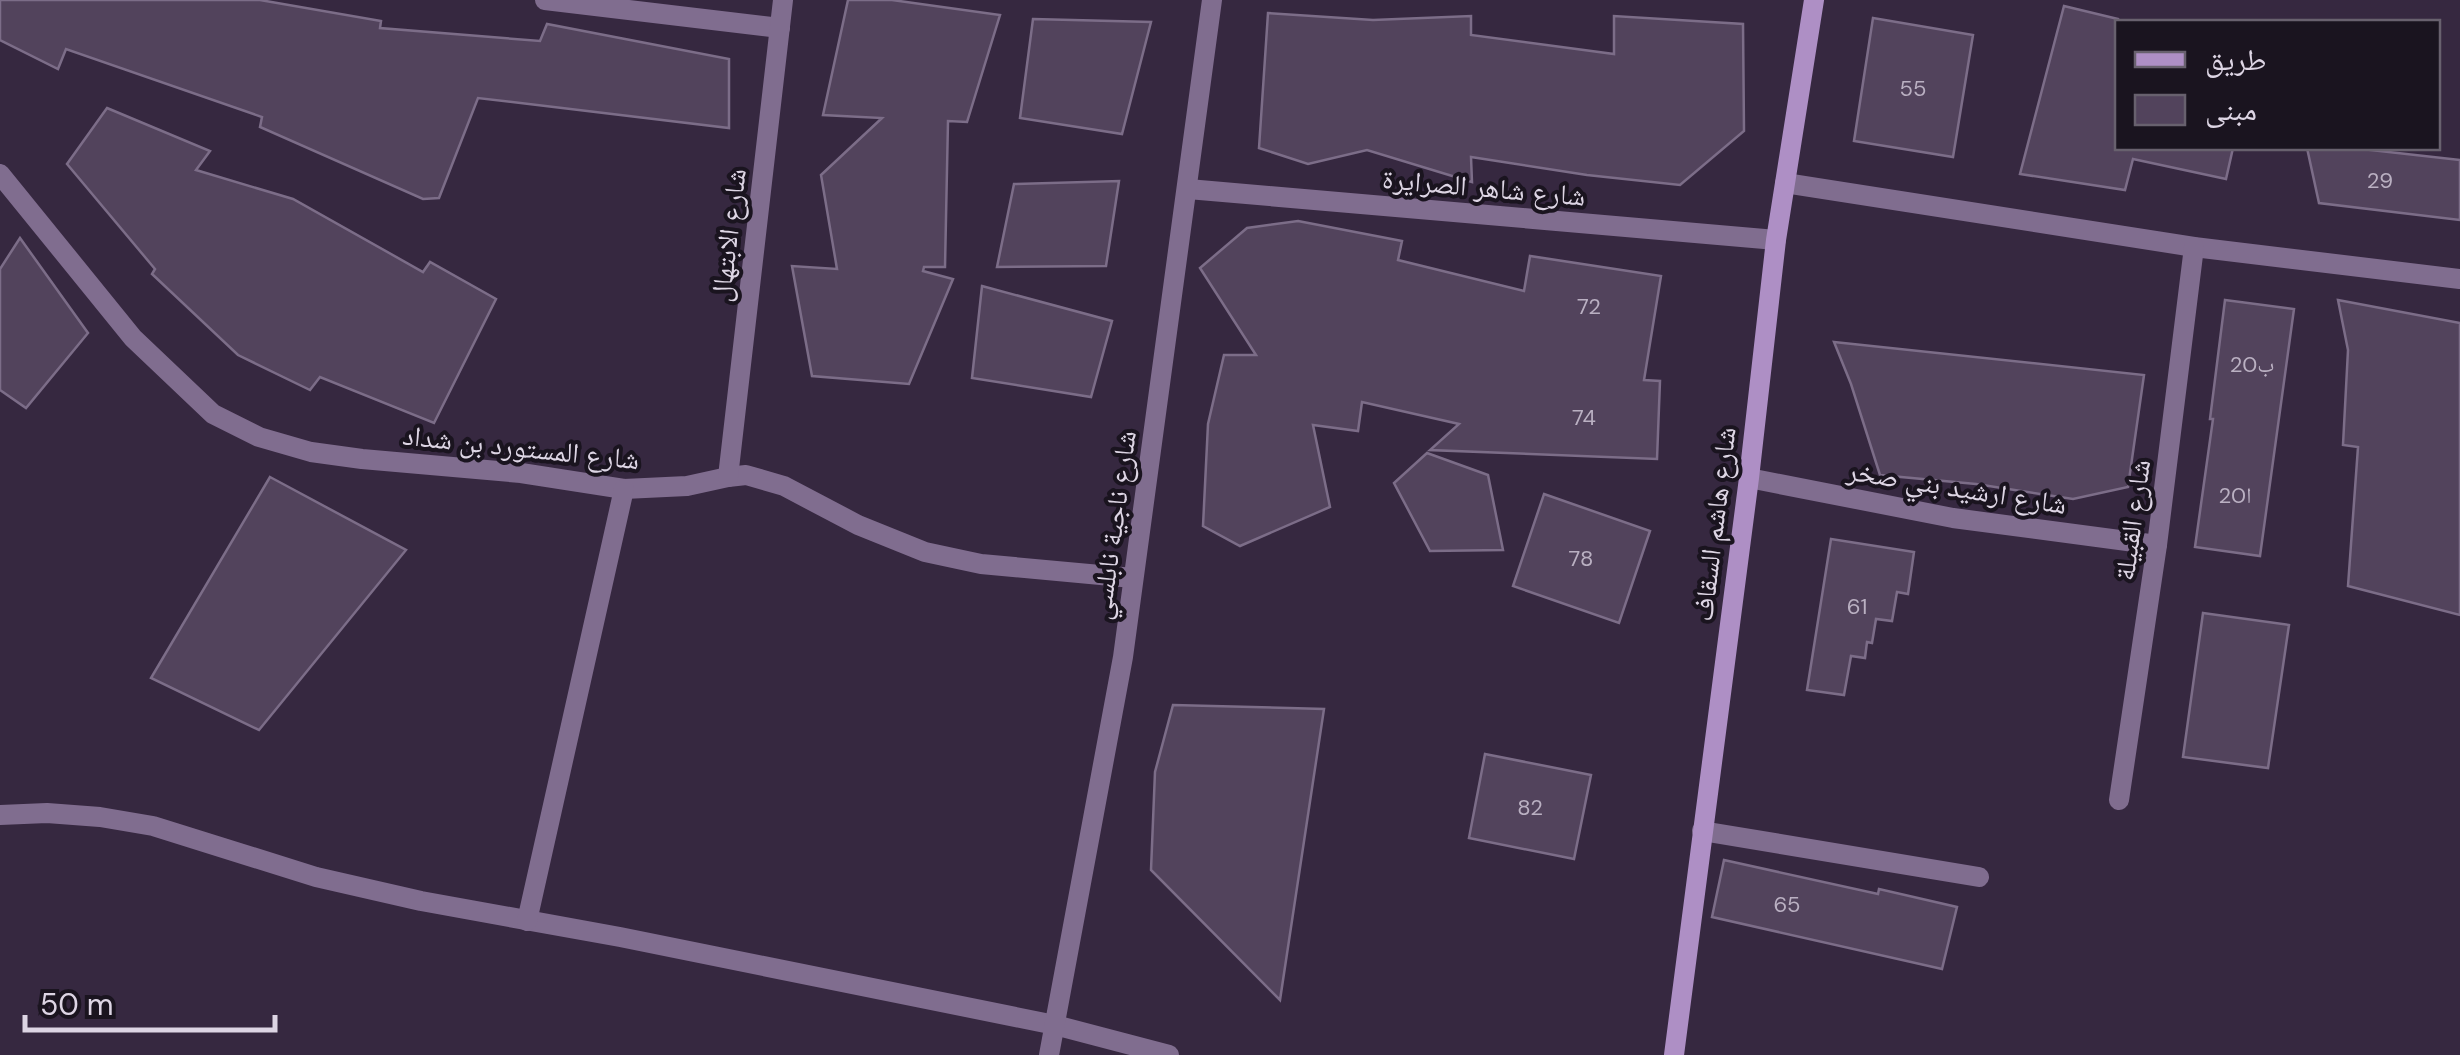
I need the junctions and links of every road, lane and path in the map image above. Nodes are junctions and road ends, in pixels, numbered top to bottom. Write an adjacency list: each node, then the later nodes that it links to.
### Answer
1 (546, 0): 5 (street)
2 (783, 0): 5 (street, شارع الابتهال)
3 (1212, 0): 8 (street, شارع ناجية نابلسي)
4 (1814, 0): 7 (street, شارع هاشم السقاف)
5 (780, 28): 12 (street, شارع الابتهال)
6 (0, 174): 14 (street, شارع المستورد بن شداد)
7 (1785, 183): 9 (street, شارع هاشم السقاف); 10 (street)
8 (1188, 189): 9 (street, شارع شاهر الصرايرة); 16 (street, شارع ناجية نابلسي)
9 (1776, 240): 13 (street, شارع هاشم السقاف)
10 (2194, 248): 11 (street); 15 (street, شارع القبيلة)
11 (2460, 279)
12 (728, 476): 14 (street, شارع المستورد بن شداد); 16 (street, شارع المستورد بن شداد)
13 (1749, 478): 15 (street, شارع ارشيد بني صخر); 19 (street, شارع هاشم السقاف)
14 (624, 490): 21 (street)
15 (2157, 545): 17 (street, شارع القبيلة)
16 (1133, 578): 22 (street, شارع ناجية نابلسي)
17 (2119, 800)
18 (0, 815): 21 (street)
19 (1702, 831): 20 (street); 25 (street, شارع هاشم السقاف)
20 (1979, 877)
21 (526, 922): 22 (street)
22 (1055, 1025): 23 (street, شارع ناجية نابلسي); 24 (street)
23 (1048, 1055)
24 (1168, 1055)
25 (1674, 1055)

